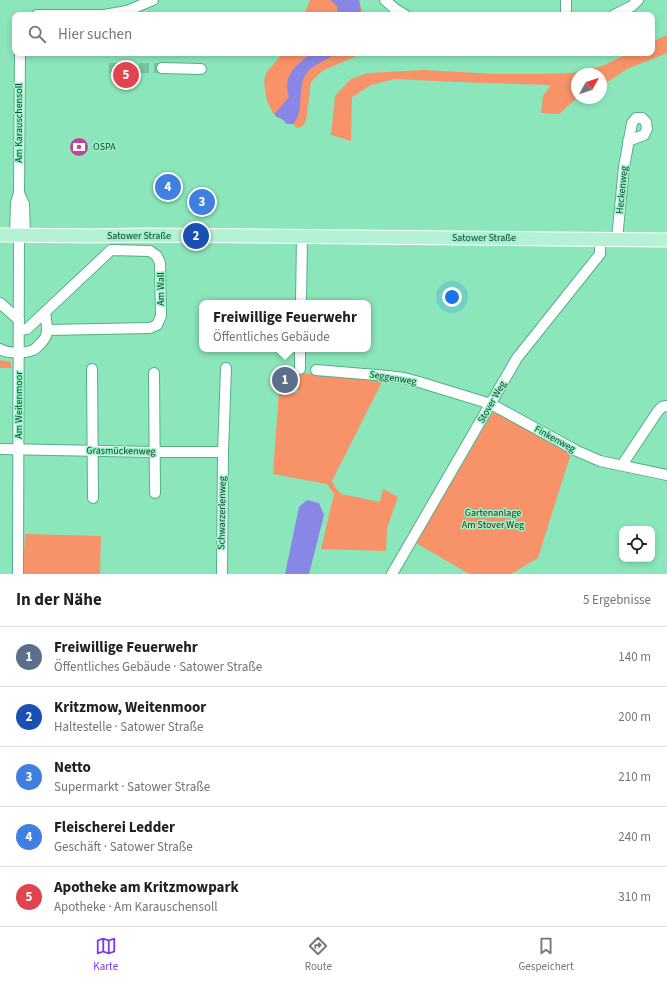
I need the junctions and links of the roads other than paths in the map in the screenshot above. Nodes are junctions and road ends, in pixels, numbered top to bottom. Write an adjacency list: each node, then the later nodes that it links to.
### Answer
1 (153, 0): 7 (street)
2 (385, 0): 6 (street)
3 (401, 0): 6 (street)
4 (566, 0): 9 (street)
5 (638, 0): 10 (street)
6 (395, 9): 8 (street)
7 (119, 12)
8 (400, 12)
9 (566, 12)
10 (620, 12)
11 (20, 56): 16 (street, Am Karauschensoll)
12 (162, 68): 13 (street)
13 (201, 69)
14 (628, 141): 19 (street, Heckenweg)
15 (0, 235): 16 (main road, Satower Straße)
16 (20, 235): 17 (main road, Satower Straße); 24 (street, Am Weitenmoor)
17 (302, 237): 18 (main road, Satower Straße); 21 (street)
18 (600, 239): 19 (main road, Satower Straße); 34 (street, Stover Weg)
19 (616, 239): 20 (main road, Satower Straße)
20 (667, 240)
21 (301, 300)
22 (0, 303): 24 (street)
23 (45, 312): 24 (street, Am Wall); 25 (street); 25 (street, Am Wall)
24 (19, 325): 27 (street, Am Weitenmoor)
25 (47, 330): 27 (street)
26 (0, 349): 27 (street)
27 (19, 352): 37 (street, Am Weitenmoor)
28 (300, 352): 31 (street)
29 (226, 368): 40 (street)
30 (92, 369): 38 (street)
31 (300, 369)
32 (316, 370): 34 (street, Seggenweg)
33 (154, 373): 39 (street)
34 (491, 404): 41 (street, Finkenweg); 47 (street, Stover Weg)
35 (667, 406): 41 (street)
36 (0, 449): 37 (street, Grasmückenweg)
37 (18, 449): 38 (street, Grasmückenweg); 45 (street, Am Weitenmoor)
38 (92, 451): 39 (street, Grasmückenweg); 44 (street)
39 (155, 452): 40 (street, Grasmückenweg); 43 (street)
40 (223, 452): 46 (street, Schwarzerlenweg)
41 (622, 465): 42 (street, Finkenweg)
42 (667, 474)
43 (155, 493)
44 (93, 498)
45 (18, 574)
46 (222, 574)
47 (392, 574)

